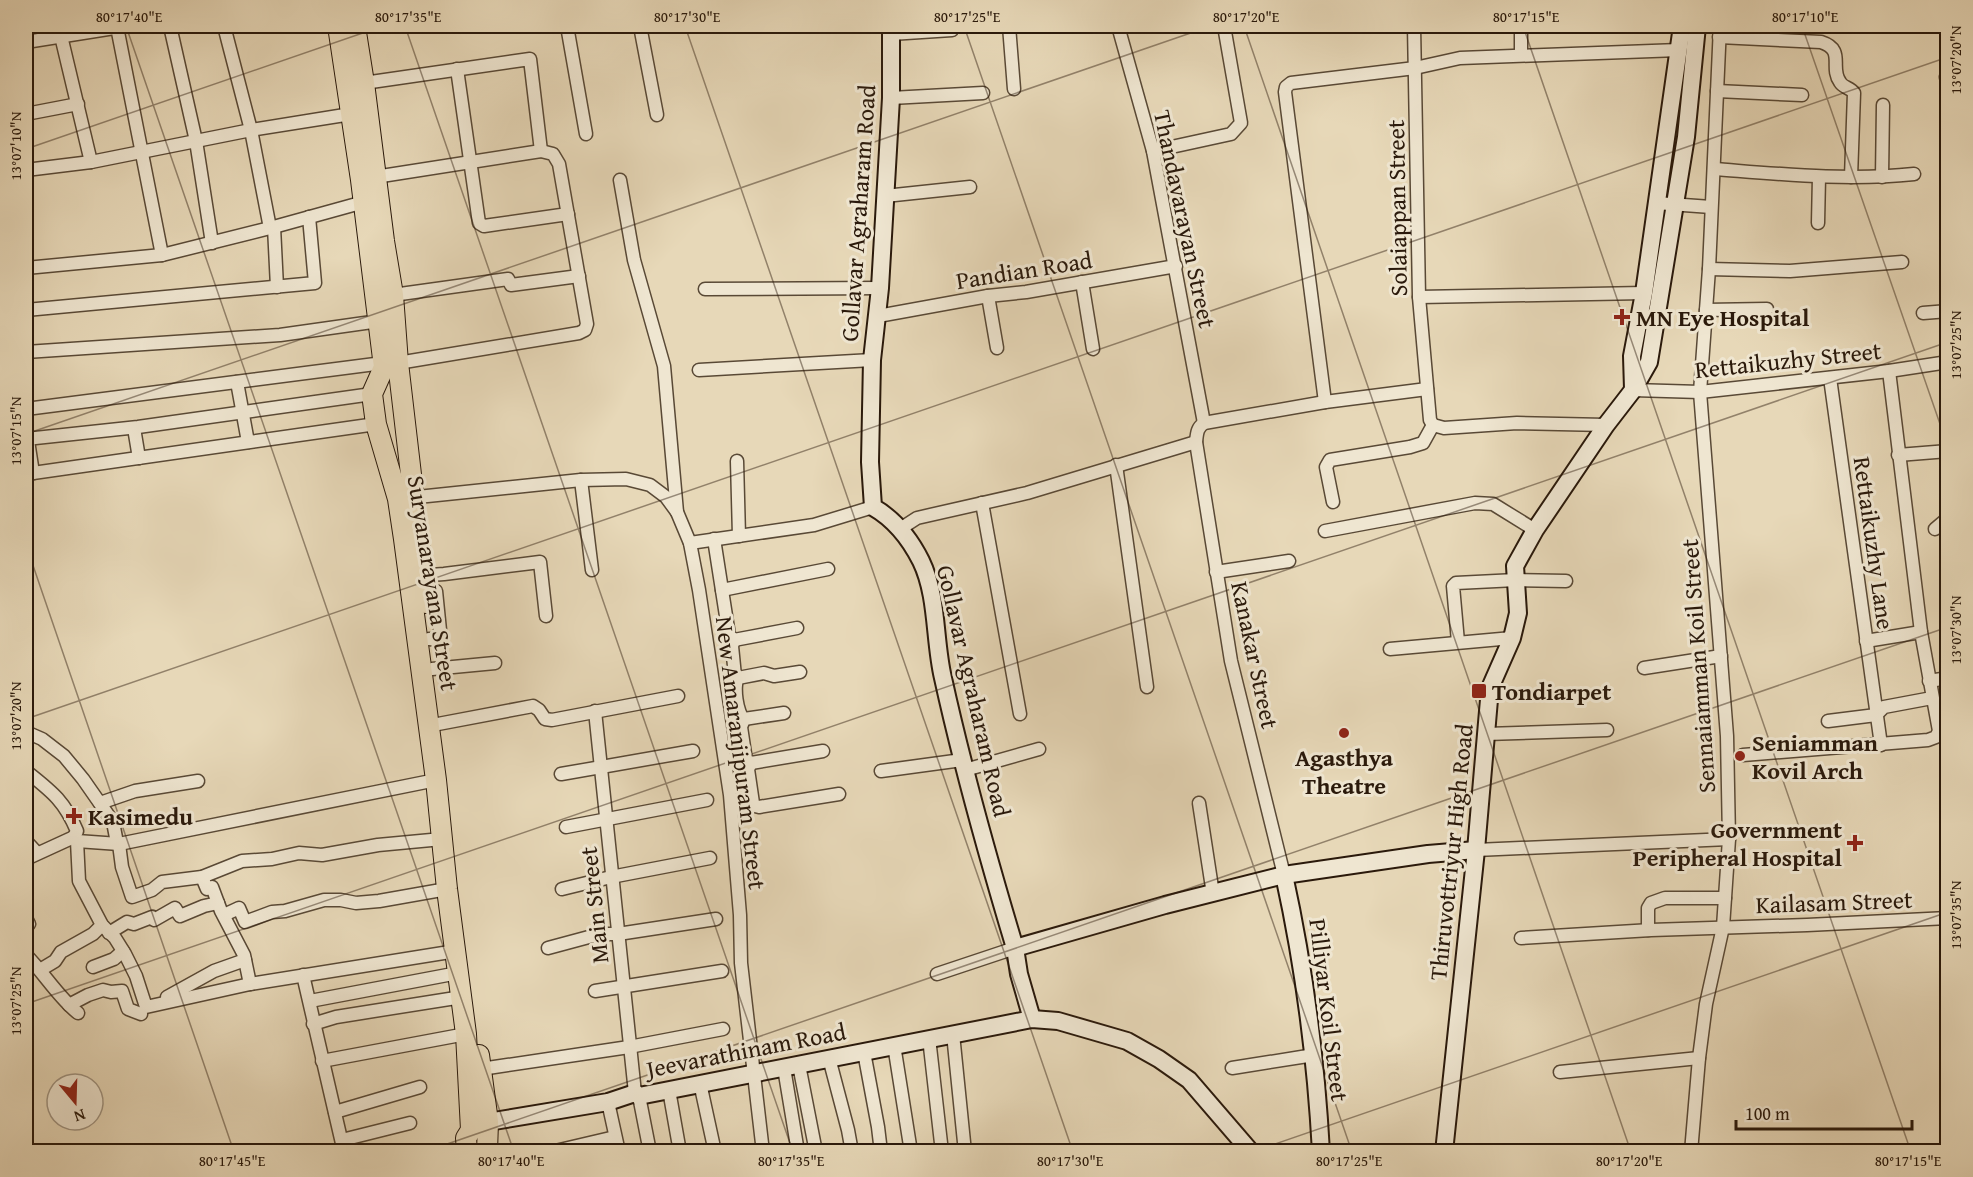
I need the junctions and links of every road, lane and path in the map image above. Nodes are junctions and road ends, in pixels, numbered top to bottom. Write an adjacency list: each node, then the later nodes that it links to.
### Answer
1 (122, 26): 18 (street); 42 (street)
2 (170, 26): 39 (street)
3 (224, 26): 37 (street)
4 (338, 26): 35 (main road, Suryanarayana Street)
5 (355, 26): 25 (main road, Suryanarayana Street)
6 (567, 26): 38 (street)
7 (640, 26): 36 (street)
8 (1010, 26): 27 (street)
9 (1118, 26): 41 (street, Thandavarayan Street)
10 (1224, 26): 41 (street)
11 (1414, 26): 22 (street, Solaiappan Street)
12 (1521, 26): 21 (street)
13 (1682, 26): 20 (main road)
14 (1697, 26): 57 (main road, Thiruvottriyur High Road)
15 (891, 30): 16 (street); 31 (main road, Gollavar Agraharam Road)
16 (952, 30)
17 (1720, 31): 28 (street, Sennaiamman Koil Street); 50 (street)
18 (61, 36): 19 (street); 32 (street)
19 (26, 42)
20 (1678, 50): 21 (street); 56 (main road)
21 (1521, 54): 22 (street)
22 (1415, 68): 77 (street, Solaiappan Street); 100 (street)
23 (457, 69): 25 (street); 40 (street); 44 (street)
24 (1947, 75): 26 (street)
25 (364, 83): 48 (main road, Suryanarayana Street)
26 (1947, 86)
27 (1014, 89)
28 (1717, 91): 30 (street); 45 (street, Sennaiamman Koil Street)
29 (983, 93): 31 (street)
30 (1802, 95)
31 (891, 98): 54 (main road, Gollavar Agraharam Road)
32 (78, 104): 34 (street); 43 (street)
33 (1883, 105): 51 (street)
34 (26, 114)
35 (351, 114): 37 (street); 55 (main road, Suryanarayana Street)
36 (657, 115)
37 (251, 130): 39 (street); 62 (street)
38 (586, 134)
39 (196, 141): 42 (street); 63 (street)
40 (541, 151): 44 (street); 59 (street)
41 (1153, 151): 66 (street, Thandavarayan Street)
42 (143, 152): 43 (street); 64 (street)
43 (91, 162): 46 (street)
44 (472, 162): 48 (street); 59 (street)
45 (1714, 169): 49 (street); 58 (street, Sennaiamman Koil Street)
46 (26, 170)
47 (1914, 174): 51 (street)
48 (375, 177): 75 (main road, Suryanarayana Street)
49 (1819, 177): 50 (street); 61 (street)
50 (1851, 177): 51 (street)
51 (1882, 177)
52 (620, 180): 122 (street)
53 (970, 187): 54 (street)
54 (885, 196): 72 (main road, Gollavar Agraharam Road)
55 (364, 202): 60 (street); 85 (main road, Suryanarayana Street)
56 (1656, 203): 57 (street); 74 (main road)
57 (1675, 205): 58 (street); 97 (main road, Thiruvottriyur High Road)
58 (1711, 207): 68 (street, Sennaiamman Koil Street)
59 (568, 214): 69 (street)
60 (309, 217): 62 (street); 71 (street)
61 (1818, 223)
62 (272, 228): 63 (street); 71 (street)
63 (212, 243): 64 (street)
64 (162, 255): 67 (street)
65 (1902, 261): 68 (street)
66 (1176, 266): 70 (street, Pandian Road); 103 (street, Thandavarayan Street)
67 (26, 268)
68 (1708, 269): 81 (street, Sennaiamman Koil Street)
69 (579, 276): 75 (street); 91 (street)
70 (1082, 282): 76 (street, Pandian Road); 87 (street)
71 (277, 287): 80 (street)
72 (880, 288): 73 (street); 84 (main road, Gollavar Agraharam Road)
73 (705, 289)
74 (1644, 293): 77 (street); 97 (main road)
75 (393, 295): 91 (main road, Suryanarayana Street)
76 (988, 296): 84 (street, Pandian Road); 86 (street)
77 (1419, 297): 96 (street, Solaiappan Street)
78 (26, 301): 80 (street)
79 (1767, 309): 81 (street)
80 (26, 310)
81 (1706, 310): 98 (street, Sennaiamman Koil Street)
82 (1947, 311): 83 (street)
83 (1923, 313)
84 (878, 316): 89 (main road, Gollavar Agraharam Road)
85 (379, 321): 88 (street); 91 (main road, Suryanarayana Street)
86 (996, 348)
87 (1093, 349)
88 (26, 352)
89 (872, 360): 92 (street); 121 (main road, Gollavar Agraharam Road)
90 (1947, 362): 93 (street, Rettaikuzhy Street)
91 (390, 363): 95 (street); 99 (main road, Suryanarayana Street); 118 (main road, Suryanarayana Street)
92 (699, 370)
93 (1889, 371): 94 (street, Rettaikuzhy Street); 112 (street)
94 (1830, 378): 98 (street, Rettaikuzhy Street); 146 (street, Rettaikuzhy Lane)
95 (237, 382): 101 (street); 102 (street)
96 (1427, 389): 100 (street); 105 (street, Solaiappan Street)
97 (1633, 390): 98 (street, Rettaikuzhy Street); 106 (main road, Thiruvottriyur High Road)
98 (1700, 392): 149 (street, Sennaiamman Koil Street)
99 (372, 394): 102 (street); 104 (main road, Suryanarayana Street)
100 (1325, 402): 103 (street)
101 (26, 409)
102 (243, 412): 107 (street); 109 (street)
103 (1204, 423): 110 (street)
104 (376, 424): 109 (street); 118 (main road, Suryanarayana Street)
105 (1433, 425): 106 (street); 119 (street)
106 (1606, 425): 126 (main road, Thiruvottriyur High Road)
107 (134, 428): 108 (street); 113 (street)
108 (26, 436): 116 (street)
109 (248, 442): 113 (street)
110 (1196, 442): 115 (street); 135 (street, Kanakar Street)
111 (1947, 451): 112 (street)
112 (1898, 455): 142 (street)
113 (139, 458): 116 (street)
114 (737, 461): 128 (street)
115 (1116, 465): 120 (street); 157 (street)
116 (29, 473)
117 (581, 480): 118 (street); 122 (street); 133 (street)
118 (405, 498): 134 (main road, Suryanarayana Street); 181 (main road, Suryanarayana Street)
119 (1333, 502)
120 (982, 503): 124 (street); 162 (street)
121 (873, 507): 124 (main road, Gollavar Agraharam Road); 128 (street)
122 (677, 512): 130 (street, New Amaranjipuram Street)
123 (1947, 518): 125 (street)
124 (900, 529): 176 (main road, Gollavar Agraharam Road)
125 (1935, 529)
126 (1535, 530): 127 (street); 136 (main road, Thiruvottriyur High Road)
127 (1325, 531)
128 (739, 536): 129 (street)
129 (714, 539): 130 (street); 138 (street)
130 (690, 543): 249 (street, New Amaranjipuram Street)
131 (1289, 561): 135 (street)
132 (828, 569): 138 (street)
133 (592, 570)
134 (423, 572): 140 (street); 144 (main road, Suryanarayana Street)
135 (1216, 572): 197 (street, Kanakar Street)
136 (1516, 580): 137 (street); 143 (main road, Thiruvottriyur High Road); 147 (street)
137 (1566, 581)
138 (722, 590): 145 (street)
139 (436, 591): 144 (street)
140 (546, 616)
141 (797, 628): 145 (street)
142 (1921, 632): 146 (street); 156 (street)
143 (1512, 638): 147 (street); 169 (main road, Thiruvottriyur High Road)
144 (429, 639): 152 (main road, Suryanarayana Street)
145 (734, 640): 154 (street)
146 (1866, 641): 163 (street, Rettaikuzhy Lane)
147 (1458, 642): 148 (street)
148 (1390, 649)
149 (1721, 656): 151 (street); 174 (street, Sennaiamman Koil Street)
150 (495, 663): 152 (street)
151 (1644, 668)
152 (432, 669): 166 (main road, Suryanarayana Street)
153 (800, 672): 154 (street)
154 (738, 678): 164 (street)
155 (1947, 678): 156 (street)
156 (1929, 681): 159 (street)
157 (1147, 687)
158 (678, 696): 160 (street)
159 (1932, 698): 163 (street); 170 (street)
160 (595, 711): 166 (street); 177 (street, Main Street)
161 (784, 713): 164 (street)
162 (1020, 714)
163 (1876, 715): 165 (street); 170 (street, Rettaikuzhy Lane)
164 (744, 719): 175 (street)
165 (1828, 721)
166 (438, 724): 247 (main road, Suryanarayana Street)
167 (1607, 730): 169 (street)
168 (26, 732): 185 (street)
169 (1486, 734): 194 (main road, Thiruvottriyur High Road)
170 (1881, 745): 174 (street)
171 (1039, 749): 176 (street)
172 (823, 751): 175 (street)
173 (693, 752): 177 (street)
174 (1736, 756): 189 (street, Sennaiamman Koil Street)
175 (751, 763): 183 (street)
176 (963, 765): 179 (street); 214 (main road, Gollavar Agraharam Road)
177 (600, 767): 180 (street); 187 (street, Main Street)
178 (26, 771): 190 (street)
179 (881, 771)
180 (561, 774)
181 (436, 780): 191 (main road, Suryanarayana Street); 193 (street)
182 (198, 781): 185 (street)
183 (839, 794)
184 (706, 800): 187 (street)
185 (100, 803): 193 (street)
186 (1199, 803): 202 (street)
187 (606, 819): 188 (street); 199 (street, Main Street)
188 (566, 827)
189 (1728, 838): 194 (street); 203 (street, Sennaiamman Koil Street)
190 (75, 839): 193 (street); 195 (street); 209 (street)
191 (441, 839): 198 (street); 200 (main road, Suryanarayana Street)
192 (26, 841): 195 (street)
193 (118, 843): 198 (street)
194 (1476, 850): 197 (main road); 277 (main road, Thiruvottriyur High Road)
195 (31, 856)
196 (710, 858): 199 (street)
197 (1284, 875): 202 (main road); 241 (main road, Pilliyar Koil Street)
198 (202, 877): 204 (street)
199 (611, 877): 201 (street); 211 (street, Main Street)
200 (447, 889): 205 (street); 216 (main road, Suryanarayana Street)
201 (562, 889)
202 (1213, 894): 214 (main road)
203 (1725, 898): 208 (street, Sennaiamman Koil Street); 210 (street)
204 (218, 903): 205 (street); 209 (street)
205 (224, 915): 218 (street)
206 (1947, 918): 208 (street, Kailasam Street)
207 (716, 919): 211 (street)
208 (1723, 927): 210 (street, Kailasam Street); 243 (street, Sennaiamman Koil Street)
209 (106, 929): 215 (street); 220 (street)
210 (1648, 930): 212 (street, Kailasam Street)
211 (618, 934): 213 (street); 226 (street, Main Street)
212 (1521, 938)
213 (548, 948)
214 (1015, 948): 223 (street); 232 (main road, Gollavar Agraharam Road)
215 (123, 951): 219 (street); 230 (street)
216 (456, 951): 222 (main road, Suryanarayana Street); 224 (street)
217 (26, 955): 220 (street)
218 (245, 960): 225 (street); 230 (street)
219 (93, 967)
220 (40, 969): 231 (street)
221 (722, 971): 226 (street)
222 (458, 973): 228 (main road, Suryanarayana Street); 229 (street)
223 (937, 974)
224 (303, 975): 225 (street); 229 (street)
225 (250, 984): 230 (street)
226 (623, 987): 227 (street); 239 (street, Main Street)
227 (595, 990)
228 (462, 997): 233 (street); 235 (main road, Suryanarayana Street)
229 (310, 1001): 233 (street)
230 (163, 1003)
231 (141, 1014)
232 (1032, 1019): 236 (main road, Jeevarathinam Road); 275 (main road, Jeevarathinam Road)
233 (313, 1024): 244 (street)
234 (723, 1029): 239 (street)
235 (466, 1034): 244 (street); 257 (main road, Suryanarayana Street)
236 (953, 1034): 237 (main road, Jeevarathinam Road); 274 (street)
237 (929, 1038): 238 (main road, Jeevarathinam Road); 273 (street)
238 (894, 1045): 240 (main road, Jeevarathinam Road); 272 (street)
239 (629, 1047): 247 (street); 253 (street, Main Street)
240 (864, 1052): 242 (main road, Jeevarathinam Road); 271 (street)
241 (1314, 1054): 246 (street); 276 (main road, Pilliyar Koil Street)
242 (829, 1058): 245 (main road, Jeevarathinam Road); 270 (street)
243 (1699, 1058): 248 (street); 278 (street, Sennaiamman Koil Street)
244 (322, 1061): 255 (street)
245 (791, 1066): 249 (main road, Jeevarathinam Road); 268 (street); 269 (street)
246 (1232, 1068)
247 (481, 1069): 257 (main road, Suryanarayana Street)
248 (1560, 1072)
249 (755, 1073): 250 (main road, Jeevarathinam Road); 267 (street, New Amaranjipuram Street)
250 (700, 1083): 252 (main road, Jeevarathinam Road); 266 (street)
251 (420, 1088): 255 (street)
252 (669, 1090): 253 (main road, Jeevarathinam Road); 265 (street)
253 (637, 1095): 254 (main road, Jeevarathinam Road); 264 (street, Main Street)
254 (608, 1102): 257 (main road, Jeevarathinam Road); 258 (street)
255 (335, 1112): 259 (street)
256 (410, 1123): 259 (street)
257 (479, 1126): 260 (main road, Suryanarayana Street); 261 (main road, Suryanarayana Street)
258 (615, 1137): 262 (street); 263 (street)
259 (343, 1146)
260 (467, 1152)
261 (487, 1152)
262 (551, 1152)
263 (619, 1152)
264 (650, 1152)
265 (680, 1152)
266 (715, 1152)
267 (763, 1152)
268 (798, 1152)
269 (816, 1152)
270 (852, 1152)
271 (881, 1152)
272 (912, 1152)
273 (942, 1152)
274 (965, 1152)
275 (1251, 1152)
276 (1321, 1152)
277 (1444, 1152)
278 (1691, 1152)

